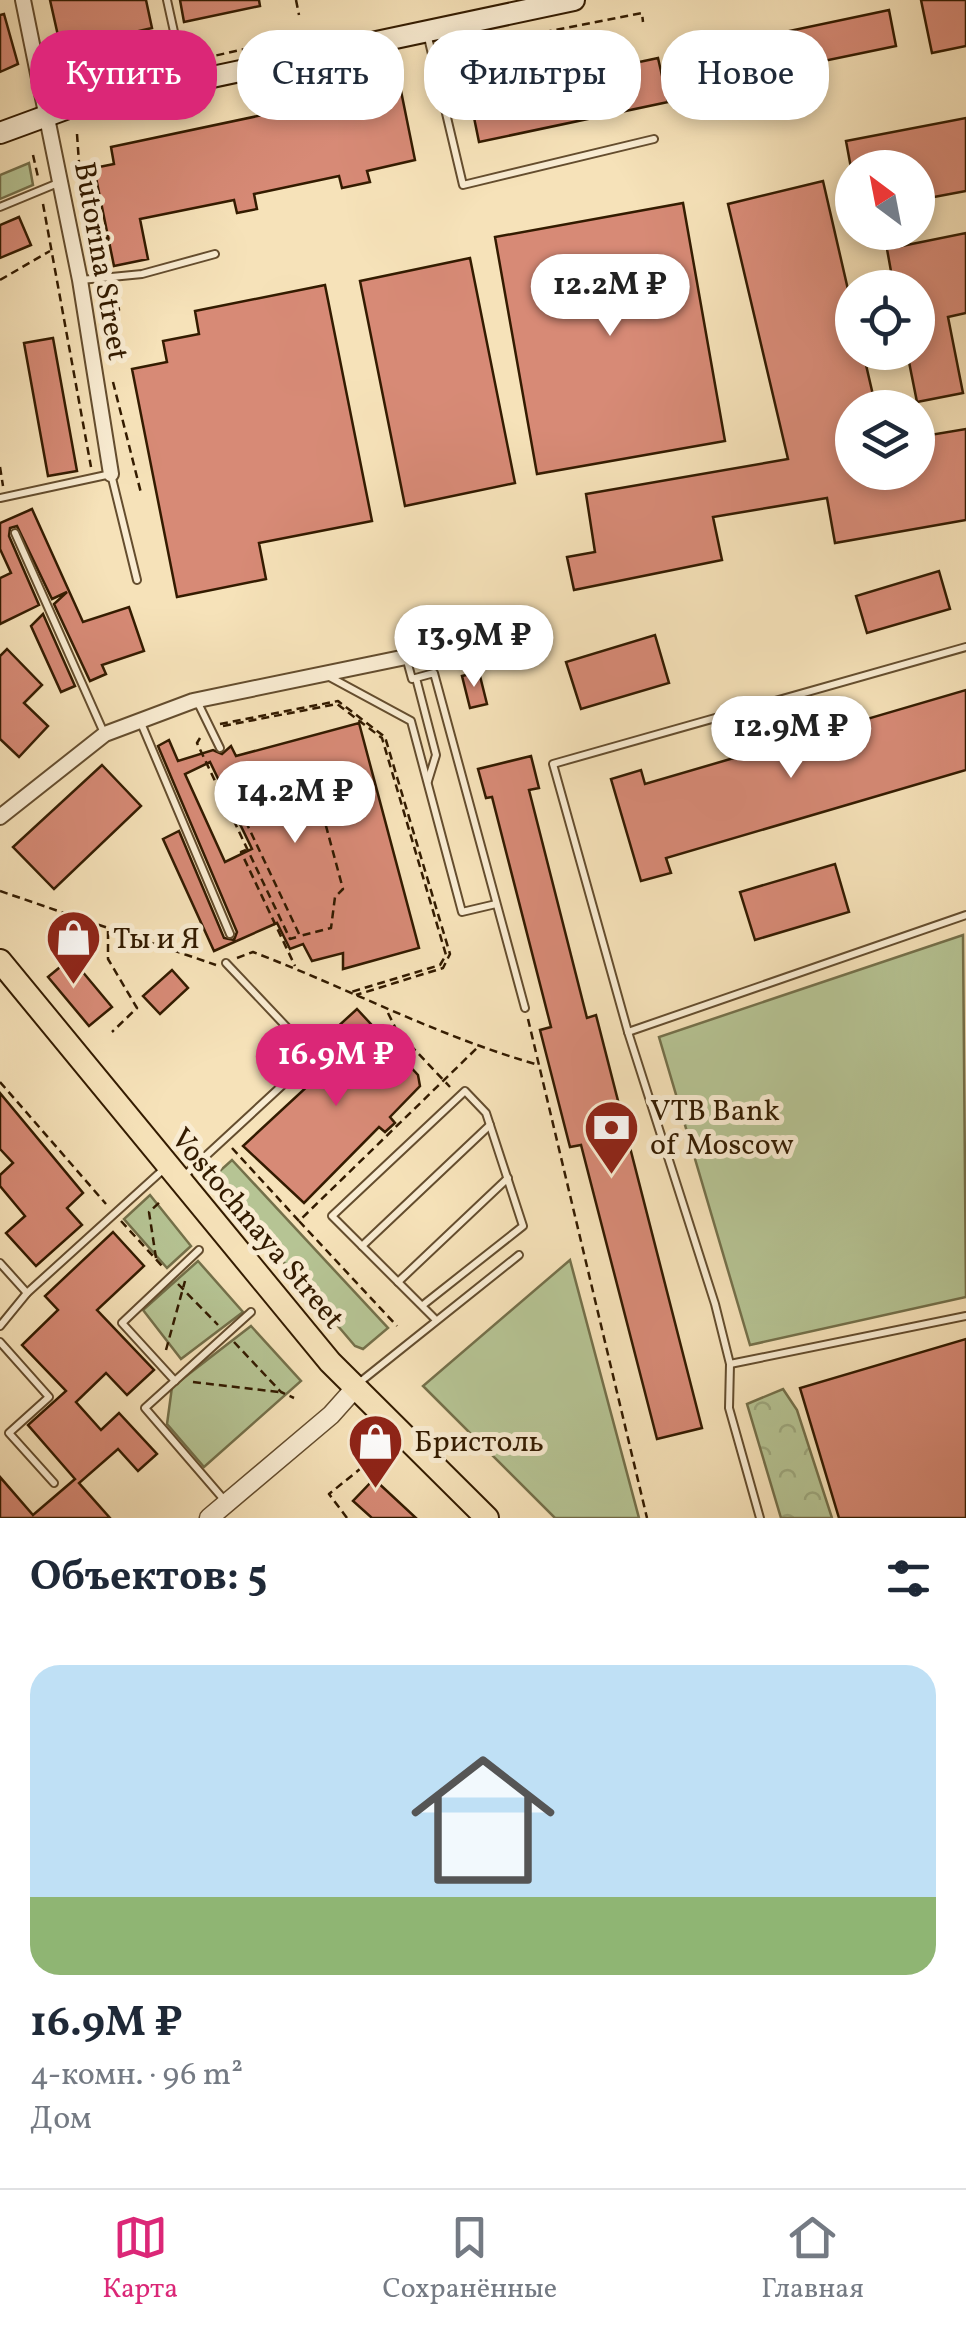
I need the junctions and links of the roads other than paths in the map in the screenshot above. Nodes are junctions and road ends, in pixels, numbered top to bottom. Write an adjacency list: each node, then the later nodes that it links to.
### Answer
1 (22, 0): 7 (street, Butorina Street)
2 (167, 0): 4 (lane)
3 (574, 0): 5 (main road)
4 (174, 30)
5 (436, 30)
6 (424, 32): 8 (main road)
7 (30, 35)
8 (217, 67)
9 (31, 120): 12 (main road)
10 (49, 120): 14 (street, Butorina Street)
11 (448, 120): 13 (lane)
12 (0, 133)
13 (654, 139)
14 (60, 182): 15 (lane); 17 (street, Butorina Street)
15 (0, 207)
16 (216, 254): 17 (lane)
17 (80, 280): 18 (street, Butorina Street)
18 (110, 474): 19 (lane); 21 (lane)
19 (3, 498)
20 (15, 533): 28 (lane)
21 (137, 580)
22 (966, 647): 38 (lane)
23 (406, 657): 24 (street); 25 (lane)
24 (324, 674): 26 (street); 30 (lane)
25 (416, 678): 30 (lane); 32 (lane)
26 (197, 701): 27 (street); 29 (lane)
27 (140, 721): 28 (street); 34 (lane)
28 (105, 734): 31 (street)
29 (220, 748)
30 (428, 782): 32 (lane)
31 (0, 817)
32 (496, 904): 37 (lane)
33 (966, 915): 38 (lane)
34 (230, 934)
35 (0, 961): 40 (main road, Vostochnaya Street)
36 (226, 963): 40 (lane)
37 (525, 1008)
38 (628, 1032): 54 (lane)
39 (490, 1126): 41 (lane); 42 (lane); 42 (lane)
40 (173, 1174): 47 (lane); 56 (main road, Vostochnaya Street)
41 (508, 1178): 46 (lane); 48 (lane)
42 (362, 1246): 46 (lane)
43 (199, 1250): 55 (lane)
44 (519, 1254): 51 (lane)
45 (0, 1263): 47 (lane)
46 (398, 1282): 48 (lane)
47 (26, 1293): 52 (lane)
48 (424, 1306): 51 (lane)
49 (251, 1312): 55 (lane)
50 (966, 1316): 54 (lane)
51 (435, 1319): 56 (lane)
52 (0, 1326)
53 (0, 1342): 57 (lane)
54 (730, 1364): 59 (lane)
55 (175, 1380): 58 (lane)
56 (356, 1386): 58 (street); 61 (main road, Vostochnaya Street)
57 (54, 1483)
58 (226, 1503): 60 (street)
59 (756, 1517)
60 (209, 1518)
61 (487, 1518)

